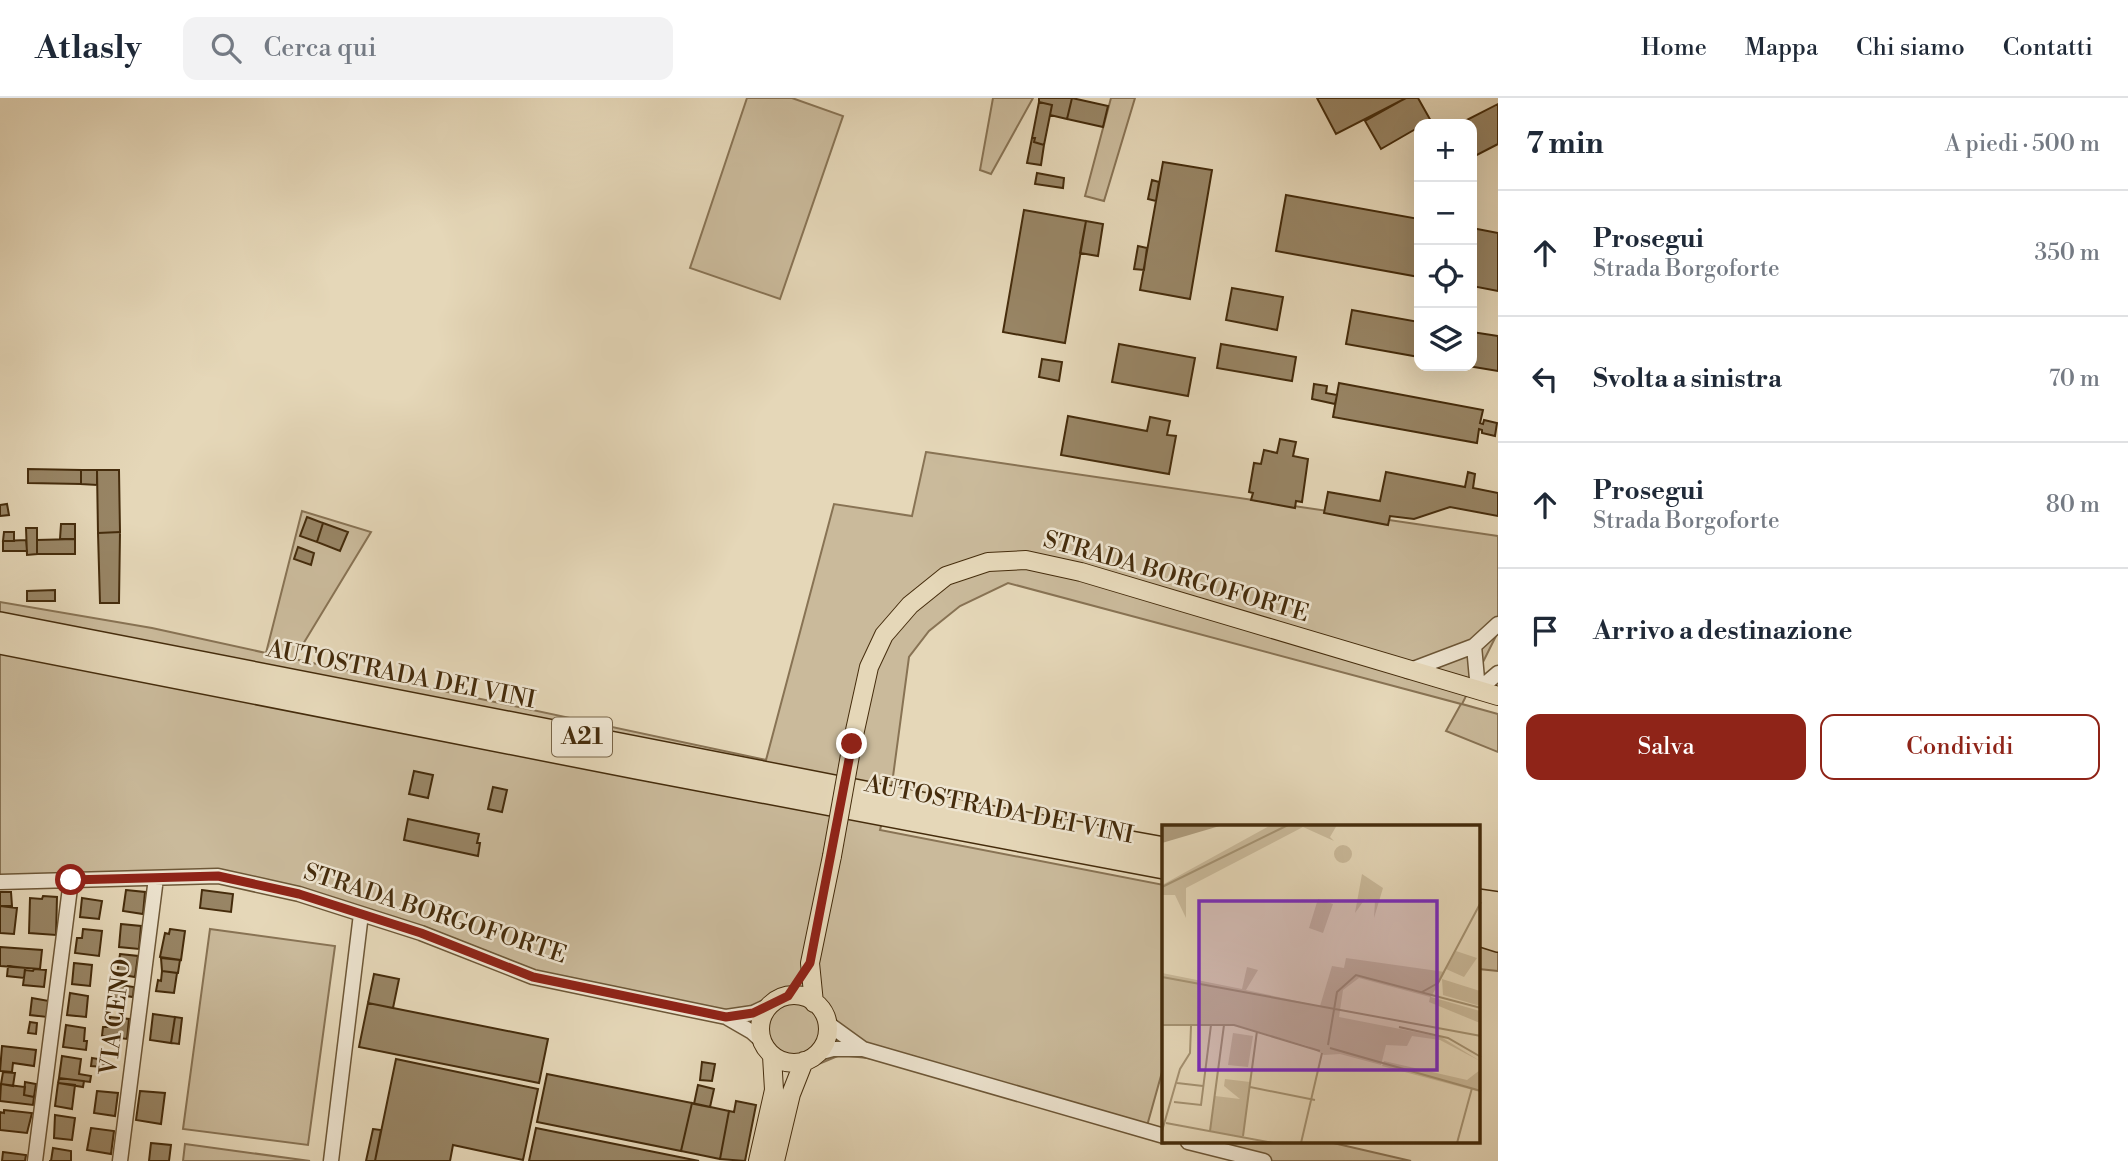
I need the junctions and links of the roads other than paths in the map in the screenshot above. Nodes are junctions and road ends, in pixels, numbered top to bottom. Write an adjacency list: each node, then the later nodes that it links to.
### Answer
1 (0, 623): 9 (highway, AUTOSTRADA DEI VINI / A21)
2 (1498, 624): 4 (street)
3 (0, 643): 10 (highway, AUTOSTRADA DEI VINI / A21)
4 (1474, 646): 5 (street); 7 (street)
5 (1408, 671): 7 (main road, STRADA BORGOFORTE); 21 (main road, STRADA BORGOFORTE, bridge)
6 (1498, 673): 7 (street)
7 (1478, 690): 8 (main road, STRADA BORGOFORTE)
8 (1498, 696)
9 (1162, 848)
10 (1162, 868)
11 (156, 878): 12 (street, STRADA BORGOFORTE); 16 (street, STRADA BORGOFORTE); 33 (street, VIA CENO)
12 (71, 880): 13 (street, STRADA BORGOFORTE); 32 (street)
13 (0, 882)
14 (1480, 900): 15 (highway)
15 (1498, 903)
16 (362, 914): 25 (street, STRADA BORGOFORTE); 34 (street)
17 (1480, 920): 18 (highway)
18 (1498, 923)
19 (1480, 935): 20 (highway)
20 (1498, 941)
21 (810, 963): 22 (main road); 23 (main road)
22 (788, 996): 23 (main road); 24 (main road)
23 (814, 1003): 26 (main road)
24 (769, 1005): 25 (street, STRADA BORGOFORTE); 27 (main road)
25 (726, 1017): 27 (street, STRADA BORGOFORTE)
26 (827, 1023): 28 (street); 29 (main road)
27 (767, 1049): 29 (main road); 35 (main road)
28 (863, 1049): 29 (street); 30 (street)
29 (811, 1057): 36 (main road)
30 (1162, 1135)
31 (1196, 1144): 37 (street)
32 (35, 1161)
33 (120, 1161)
34 (331, 1161)
35 (758, 1161)
36 (775, 1161)
37 (1264, 1161)

